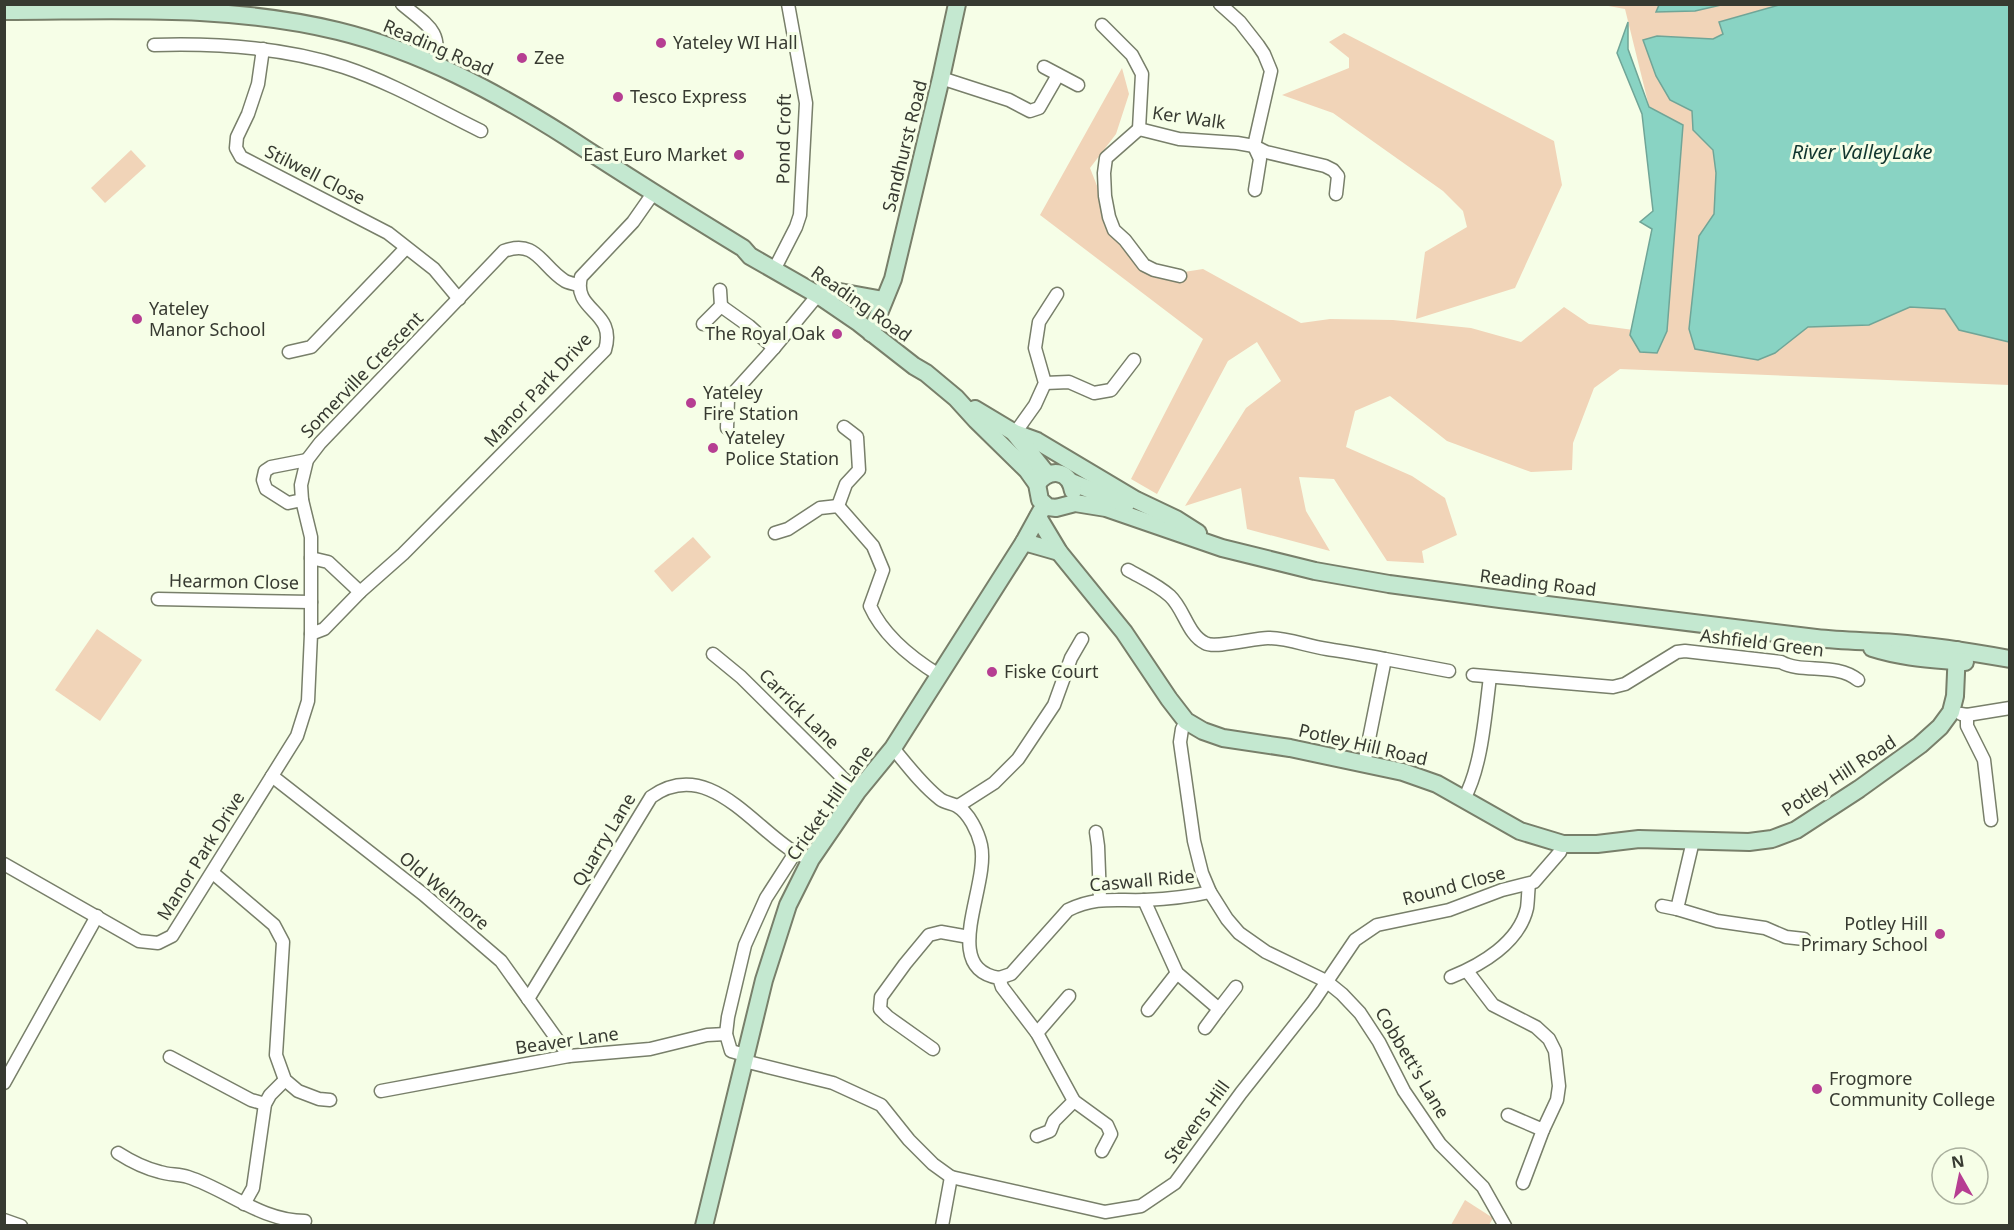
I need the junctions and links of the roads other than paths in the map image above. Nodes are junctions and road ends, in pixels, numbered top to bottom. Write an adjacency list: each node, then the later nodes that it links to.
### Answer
1 (402, 4): 10 (street)
2 (788, 4): 22 (street, Pond Croft)
3 (957, 4): 13 (main road, Sandhurst Road)
4 (1220, 4): 17 (street)
5 (144, 7): 6 (main road, Reading Road); 10 (main road, Reading Road)
6 (4, 10)
7 (1102, 25): 15 (street)
8 (154, 45): 9 (street)
9 (262, 49): 16 (street); 21 (street, Stilwell Close)
10 (434, 64): 19 (main road, Reading Road)
11 (1044, 67): 12 (street)
12 (1058, 75): 13 (street); 14 (street)
13 (941, 78): 28 (main road, Sandhurst Road)
14 (1078, 85)
15 (1139, 129): 17 (street, Ker Walk); 23 (street, Ker Walk)
16 (481, 130)
17 (1254, 146): 18 (street); 20 (street, Ker Walk)
18 (1255, 190)
19 (654, 192): 22 (main road, Reading Road); 24 (street)
20 (1336, 194)
21 (406, 248): 29 (street, Stilwell Close); 34 (street)
22 (776, 266): 26 (main road, Reading Road)
23 (1180, 276)
24 (579, 285): 29 (street, Somerville Crescent); 55 (street, Manor Park Drive)
25 (720, 290): 30 (street)
26 (820, 292): 28 (main road); 31 (main road, Reading Road); 33 (street)
27 (1057, 294): 36 (street)
28 (882, 297): 31 (main road, Sandhurst Road)
29 (459, 299): 41 (street, Somerville Crescent)
30 (721, 306): 32 (street); 33 (street)
31 (868, 323): 37 (main road, Reading Road)
32 (703, 324)
33 (774, 348): 39 (street)
34 (289, 352)
35 (1134, 360): 36 (street)
36 (1045, 383): 40 (street)
37 (956, 398): 40 (main road, Reading Road); 42 (main road, Reading Road)
38 (844, 427): 46 (street)
39 (727, 428)
40 (1015, 433): 42 (main road, Reading Road); 48 (main road, Reading Road)
41 (307, 460): 44 (street, Somerville Crescent); 44 (street)
42 (1042, 479): 43 (main road, Reading Road); 47 (main road, Reading Road)
43 (1071, 482): 45 (main road); 48 (main road, Reading Road)
44 (302, 500): 53 (street, Somerville Crescent)
45 (1065, 505): 47 (main road, Reading Road); 51 (main road, Reading Road)
46 (838, 506): 49 (street); 66 (street)
47 (1041, 511): 50 (main road, Cricket Hill Lane); 52 (main road, Potley Hill Road)
48 (1176, 519): 51 (main road, Reading Road)
49 (775, 534)
50 (1024, 542): 52 (main road); 66 (main road, Cricket Hill Lane)
51 (1222, 548): 61 (main road, Reading Road)
52 (1059, 552): 72 (main road, Potley Hill Road)
53 (311, 558): 55 (street); 57 (street, Somerville Crescent)
54 (1128, 570): 62 (street)
55 (360, 592): 58 (street, Manor Park Drive)
56 (158, 599): 57 (street, Hearmon Close)
57 (310, 602): 58 (street, Somerville Crescent)
58 (311, 634): 75 (street, Manor Park Drive)
59 (1082, 639): 78 (street)
60 (713, 654): 76 (street, Carrick Lane)
61 (1956, 655): 63 (main road, Reading Road); 64 (main road, Reading Road); 71 (main road)
62 (1385, 659): 65 (street); 74 (street)
63 (2010, 659)
64 (2010, 665)
65 (1449, 671)
66 (939, 675): 73 (main road, Cricket Hill Lane)
67 (1473, 675): 68 (street, Ashfield Green)
68 (1490, 677): 69 (street, Ashfield Green); 77 (street)
69 (1858, 680)
70 (2010, 708): 71 (street)
71 (1959, 714): 79 (street); 81 (main road, Potley Hill Road)
72 (1186, 720): 74 (main road, Potley Hill Road); 88 (street)
73 (893, 748): 76 (main road, Cricket Hill Lane); 78 (street)
74 (1364, 764): 77 (main road, Potley Hill Road)
75 (272, 776): 86 (street, Manor Park Drive); 103 (street, Old Welmore)
76 (857, 792): 84 (main road, Cricket Hill Lane)
77 (1464, 799): 82 (main road, Potley Hill Road)
78 (958, 807): 94 (street)
79 (1991, 820)
80 (1096, 832): 89 (street)
81 (1693, 841): 82 (main road, Potley Hill Road); 92 (street)
82 (1563, 844): 87 (street, Round Close)
83 (795, 853): 84 (street, Quarry Lane); 103 (street, Quarry Lane); 108 (street, Cricket Hill Lane)
84 (811, 859): 112 (main road, Cricket Hill Lane)
85 (4, 864): 93 (street, Manor Park Drive)
86 (213, 873): 93 (street, Manor Park Drive); 114 (street)
87 (1529, 884): 96 (street); 100 (street, Round Close)
88 (1210, 892): 90 (street, Caswall Ride); 100 (street)
89 (1100, 899): 90 (street, Caswall Ride); 99 (street, Caswall Ride)
90 (1144, 900): 97 (street)
91 (1662, 906): 92 (street)
92 (1677, 909): 95 (street)
93 (97, 916): 113 (street)
94 (969, 937): 99 (street); 109 (street)
95 (1804, 939)
96 (1467, 971): 98 (street); 121 (street)
97 (1177, 973): 104 (street); 105 (street)
98 (1451, 977)
99 (999, 978): 107 (street)
100 (1326, 981): 125 (street, Stevens Hill); 133 (street, Cobbett's Lane)
101 (1236, 987): 104 (street)
102 (1069, 996): 107 (street)
103 (528, 999): 110 (street, Old Welmore)
104 (1219, 1009): 106 (street)
105 (1148, 1010)
106 (1205, 1028)
107 (1037, 1033): 118 (street)
108 (726, 1034): 110 (street, Beaver Lane); 112 (street)
109 (933, 1049)
110 (569, 1056): 116 (street, Beaver Lane)
111 (170, 1057): 119 (street)
112 (745, 1058): 125 (street, Stevens Hill); 131 (main road, Cricket Hill Lane)
113 (10, 1063): 115 (street)
114 (285, 1080): 117 (street); 119 (street)
115 (4, 1083)
116 (381, 1090)
117 (330, 1100)
118 (1074, 1101): 122 (street); 123 (street)
119 (265, 1104): 127 (street)
120 (1508, 1115): 121 (street)
121 (1543, 1130): 126 (street)
122 (1037, 1136)
123 (1102, 1151)
124 (118, 1152): 127 (street)
125 (951, 1177): 132 (street)
126 (1523, 1183)
127 (244, 1204): 129 (street)
128 (4, 1220): 130 (street)
129 (305, 1221)
130 (21, 1226)
131 (704, 1226)
132 (942, 1226)
133 (1504, 1226)

